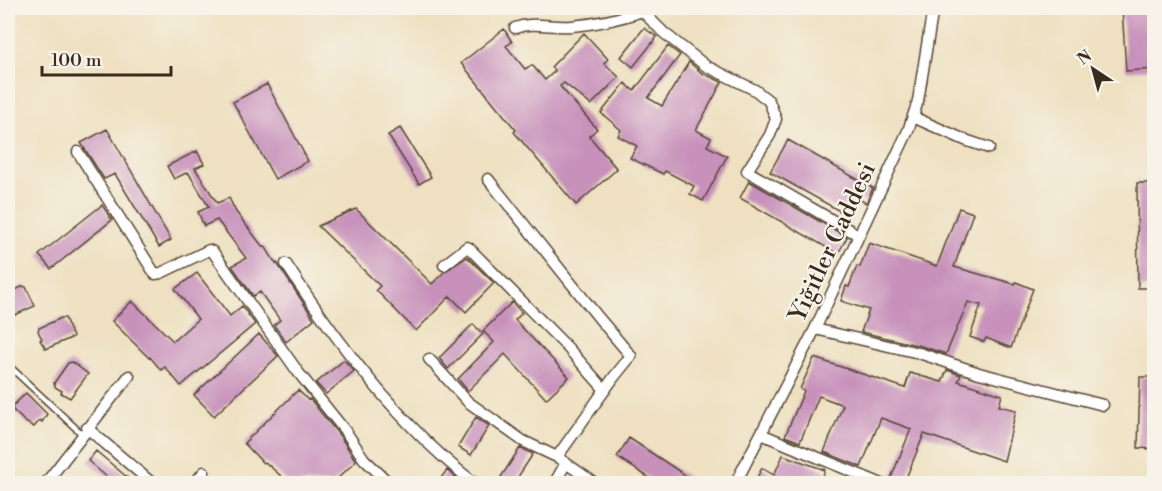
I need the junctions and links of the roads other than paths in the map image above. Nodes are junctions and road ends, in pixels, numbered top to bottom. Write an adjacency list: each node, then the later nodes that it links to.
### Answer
1 (933, 8): 3 (street, Yiğitler Caddesi)
2 (516, 28): 7 (street)
3 (912, 117): 4 (street); 7 (street, Yiğitler Caddesi)
4 (989, 148)
5 (78, 152): 23 (street)
6 (488, 179): 14 (street)
7 (858, 235): 10 (street, Yiğitler Caddesi)
8 (286, 264): 24 (street)
9 (444, 265): 14 (street)
10 (814, 329): 15 (street); 17 (street, Yiğitler Caddesi)
11 (429, 359): 18 (street)
12 (8, 365): 16 (lane)
13 (129, 376): 16 (street)
14 (605, 390): 18 (street)
15 (1103, 405)
16 (85, 431): 20 (street); 21 (street)
17 (761, 434): 27 (street, Yiğitler Caddesi); 28 (street)
18 (562, 460): 25 (street); 26 (street)
19 (204, 472): 22 (street)
20 (45, 483)
21 (153, 483)
22 (194, 483)
23 (390, 483)
24 (476, 483)
25 (554, 483)
26 (596, 483)
27 (735, 483)
28 (882, 483)

